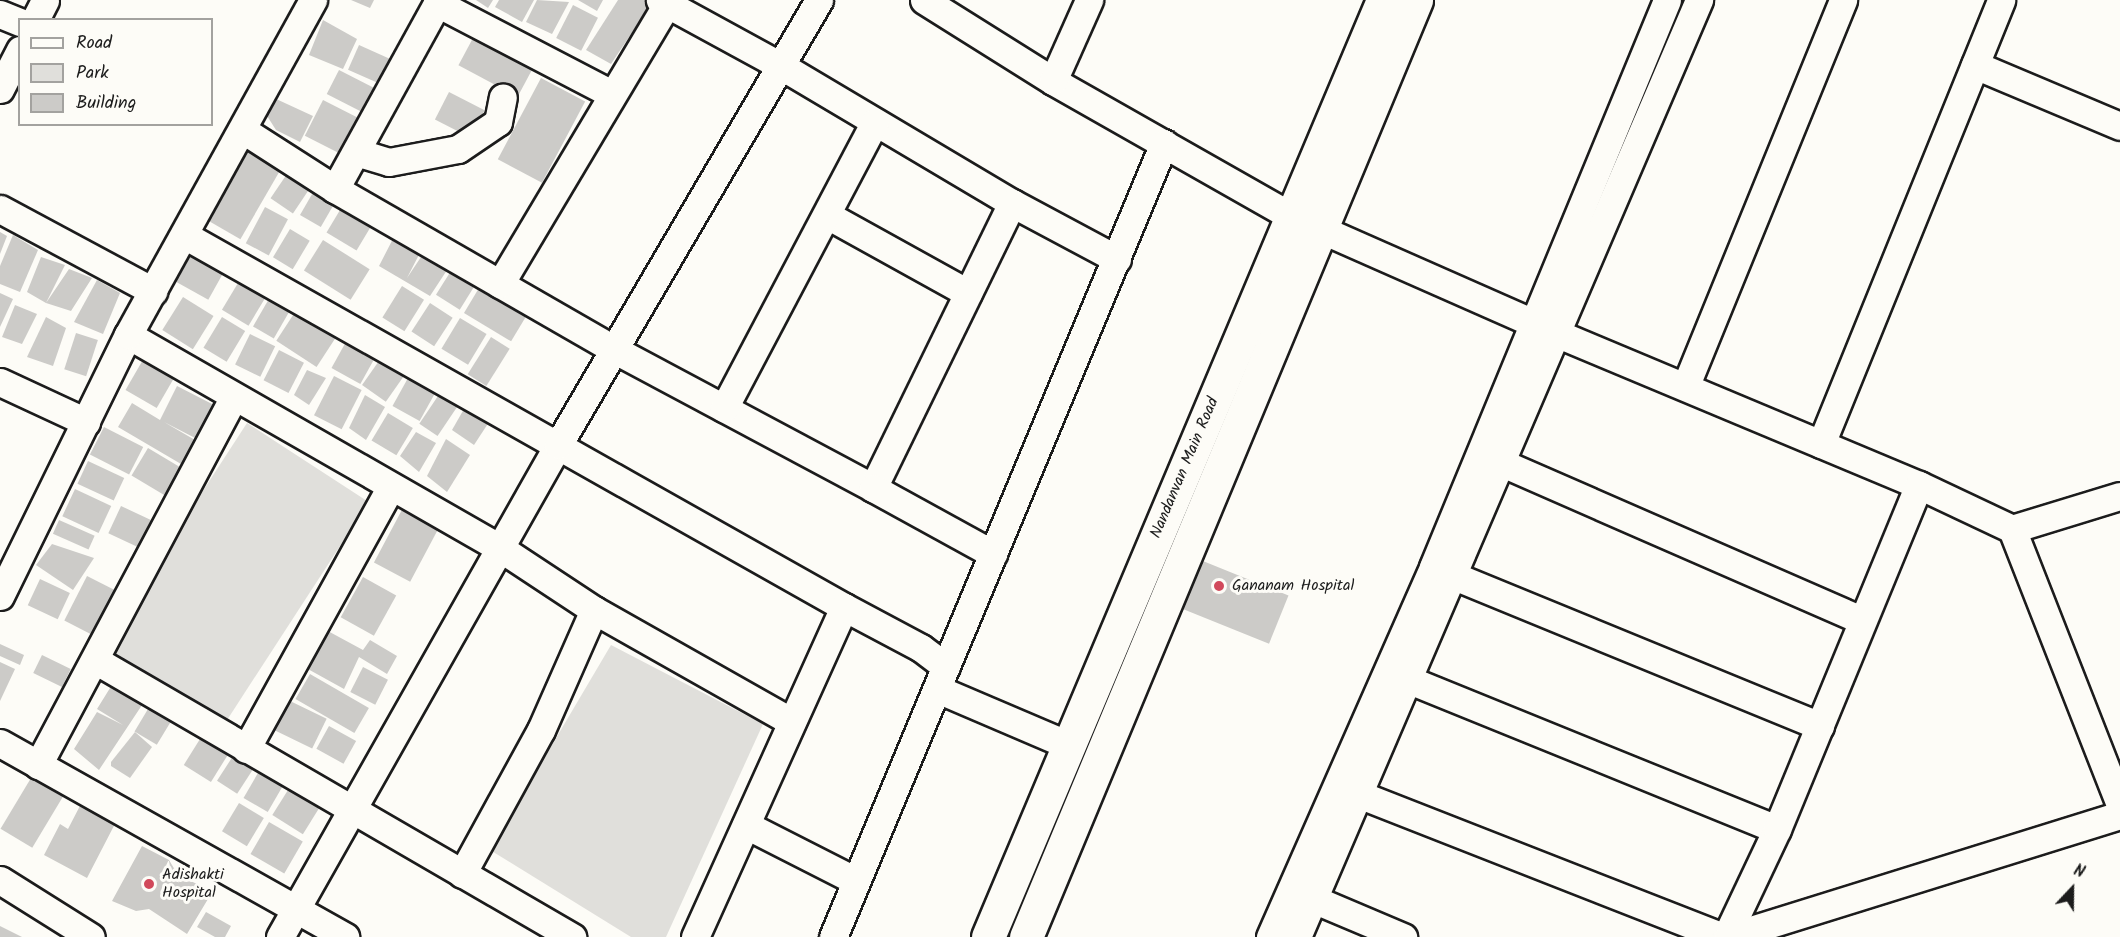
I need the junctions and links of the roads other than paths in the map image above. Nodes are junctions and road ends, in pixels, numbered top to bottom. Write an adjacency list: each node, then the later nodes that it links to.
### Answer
1 (45, 0): 15 (street)
2 (314, 0): 26 (street)
3 (819, 0): 19 (street)
4 (924, 0): 20 (street)
5 (1089, 0): 20 (street)
6 (1383, 0): 33 (main road, Nandanvan Main Road)
7 (1416, 0): 33 (main road)
8 (1667, 0): 39 (street)
9 (1699, 0): 40 (street)
10 (1843, 0): 44 (street)
11 (2001, 0): 18 (street)
12 (438, 1): 22 (street); 28 (street)
13 (663, 2): 19 (street); 22 (street)
14 (0, 14): 16 (street)
15 (36, 18)
16 (18, 21)
17 (18, 54): 21 (street)
18 (1975, 65): 25 (street); 48 (street)
19 (781, 66): 24 (street); 42 (street)
20 (1053, 81): 27 (street)
21 (0, 89)
22 (612, 94): 36 (street)
23 (503, 97): 28 (street)
24 (875, 122): 30 (street); 32 (street)
25 (2120, 126)
26 (243, 130): 29 (street); 34 (street)
27 (1164, 143): 33 (street); 35 (street)
28 (356, 152): 29 (street)
29 (335, 189): 36 (street)
30 (1012, 203): 35 (street); 38 (street)
31 (0, 209): 37 (street)
32 (827, 215): 38 (street); 46 (street)
33 (1305, 223): 39 (street); 69 (main road, Nandanvan Main Road); 90 (main road)
34 (186, 236): 37 (street); 49 (street)
35 (1117, 259): 57 (street)
36 (500, 284): 42 (street)
37 (153, 291): 41 (street)
38 (968, 293): 53 (street)
39 (1533, 324): 40 (street); 50 (street)
40 (1558, 334): 44 (street); 50 (street)
41 (128, 335): 45 (street); 47 (street)
42 (615, 350): 46 (street); 49 (street)
43 (0, 382): 47 (street)
44 (1686, 385): 48 (street)
45 (234, 397): 52 (street); 63 (street)
46 (724, 408): 53 (street)
47 (86, 422): 59 (street)
48 (1821, 444): 51 (street)
49 (558, 445): 56 (street); 60 (street)
50 (1490, 458): 58 (street); 62 (street)
51 (1919, 485): 55 (street); 62 (street)
52 (390, 488): 56 (street); 70 (street)
53 (873, 488): 57 (street)
54 (2120, 496): 55 (street)
55 (2012, 529): 73 (street)
56 (500, 548): 61 (street); 74 (street)
57 (993, 554): 65 (street)
58 (1444, 572): 64 (street); 67 (street)
59 (0, 596)
60 (844, 607): 65 (street); 66 (street)
61 (594, 610): 66 (street); 78 (street)
62 (1862, 620): 67 (street)
63 (95, 660): 70 (street); 71 (street)
64 (1398, 675): 72 (street); 77 (street); 91 (street)
65 (941, 678): 69 (street); 80 (street)
66 (792, 723): 76 (street)
67 (1820, 726): 77 (street)
68 (0, 743): 71 (street)
69 (1068, 745): 89 (main road, Nandanvan Main Road)
70 (246, 749): 74 (street)
71 (38, 765): 82 (street)
72 (1358, 794): 81 (street); 94 (street)
73 (2120, 805)
74 (352, 812): 78 (street); 82 (street)
75 (2120, 815): 94 (street)
76 (746, 825): 80 (street); 87 (street)
77 (1777, 829): 94 (street)
78 (462, 874): 86 (street)
79 (0, 880): 83 (street)
80 (856, 881): 88 (street)
81 (1313, 899): 92 (street); 93 (street)
82 (297, 910): 84 (street); 85 (street)
83 (91, 937)
84 (280, 937)
85 (345, 937)
86 (572, 937)
87 (695, 937)
88 (833, 937)
89 (988, 937)
90 (1026, 937)
91 (1270, 937)
92 (1297, 937)
93 (1403, 937)
94 (1725, 937)

